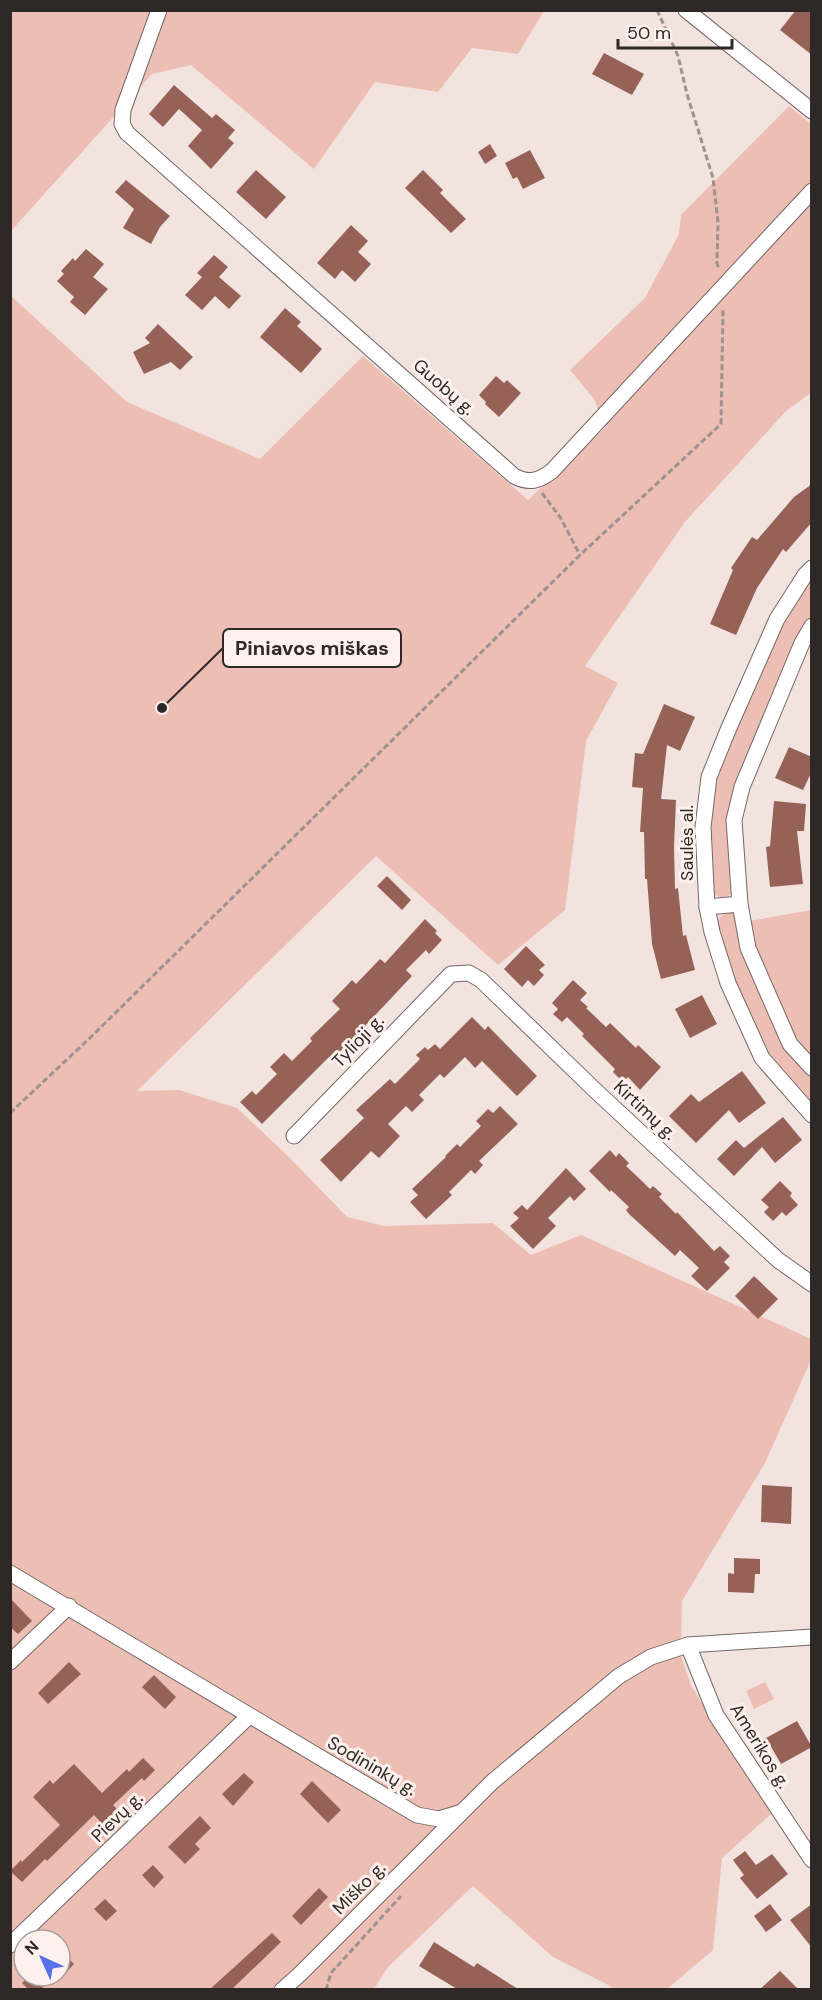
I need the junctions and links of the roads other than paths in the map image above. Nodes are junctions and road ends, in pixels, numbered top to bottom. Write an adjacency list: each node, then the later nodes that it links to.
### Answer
1 (159, 10): 4 (street, Guobų g.)
2 (686, 10): 3 (street)
3 (812, 111)
4 (812, 191)
5 (812, 568): 8 (street, Saulės al.)
6 (812, 626): 7 (street)
7 (740, 904): 8 (street); 10 (street)
8 (707, 907): 11 (street, Saulės al.)
9 (451, 974): 12 (street, Tylioji g.); 13 (street, Kirtimų g.)
10 (812, 1068)
11 (812, 1115)
12 (294, 1136)
13 (812, 1284)
14 (10, 1573): 15 (street, Sodininkų g.)
15 (69, 1606): 18 (street); 19 (street, Sodininkų g.)
16 (812, 1637): 17 (street)
17 (688, 1645): 20 (street); 21 (street, Amerikos g.)
18 (10, 1662)
19 (249, 1716): 20 (street, Sodininkų g.); 22 (street, Pievų g.)
20 (462, 1812): 23 (street, Miško g.)
21 (812, 1860)
22 (10, 1945)
23 (282, 1989)

